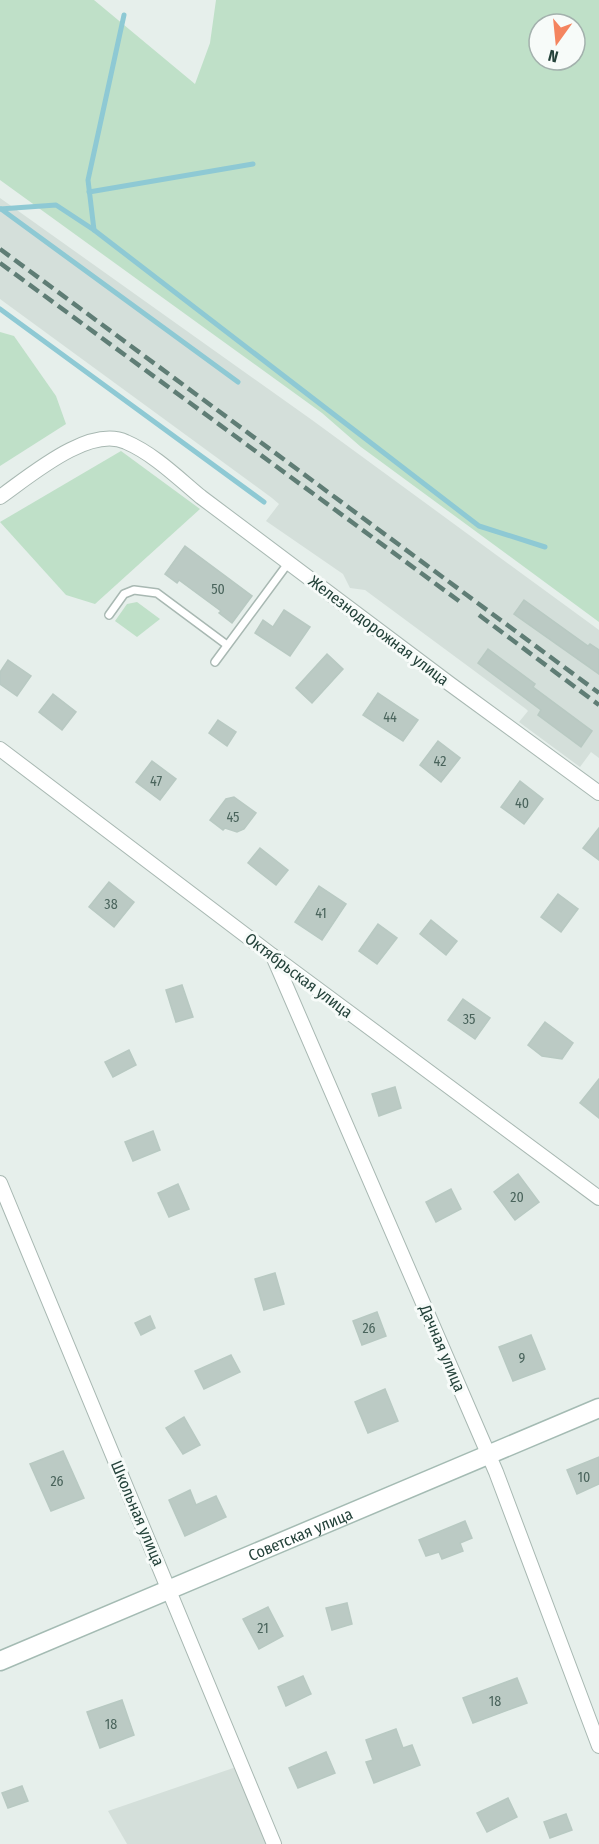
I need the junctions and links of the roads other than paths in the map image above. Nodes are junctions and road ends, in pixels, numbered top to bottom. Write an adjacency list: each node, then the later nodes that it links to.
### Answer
1 (0, 497): 2 (street, Железнодорожная улица)
2 (289, 562): 4 (lane); 7 (street, Железнодорожная улица)
3 (109, 615): 4 (lane)
4 (227, 645): 5 (lane)
5 (215, 662)
6 (0, 749): 8 (street, Октябрьская улица)
7 (599, 793)
8 (273, 956): 10 (street, Октябрьская улица); 12 (street, Дачная улица)
9 (0, 1182): 13 (street, Школьная улица)
10 (599, 1198)
11 (599, 1408): 12 (main road, Советская улица)
12 (489, 1456): 13 (main road, Советская улица); 15 (street, Дачная улица)
13 (169, 1589): 14 (main road, Советская улица); 16 (street, Школьная улица)
14 (0, 1661)
15 (599, 1746)
16 (274, 1844)

